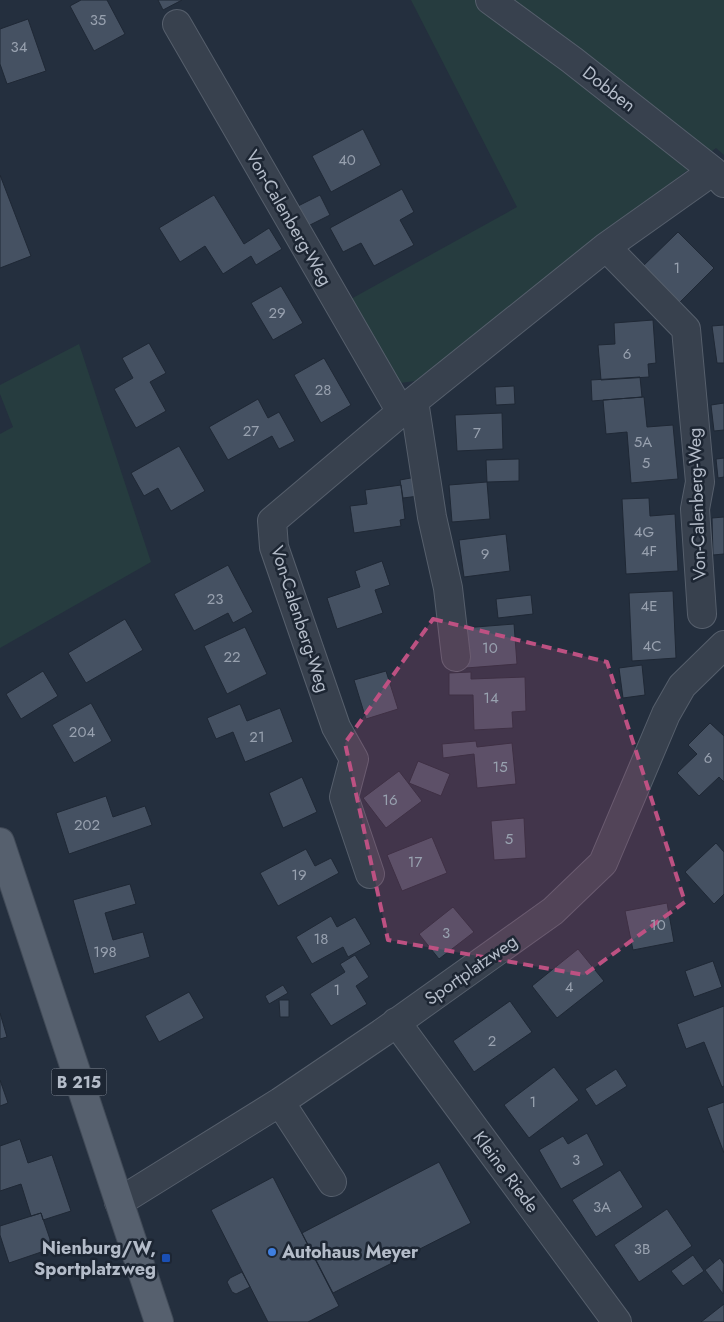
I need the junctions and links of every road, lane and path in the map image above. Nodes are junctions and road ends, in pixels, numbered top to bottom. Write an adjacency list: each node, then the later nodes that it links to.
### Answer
1 (490, 0): 3 (street, Dobben)
2 (177, 24): 5 (street, Von-Calenberg-Weg)
3 (718, 177): 4 (street, Von-Calenberg-Weg)
4 (606, 247): 5 (street, Von-Calenberg-Weg); 6 (street, Von-Calenberg-Weg)
5 (407, 407): 8 (street, Von-Calenberg-Weg); 10 (street, Von-Calenberg-Weg)
6 (702, 614)
7 (724, 645): 11 (street, Sportplatzweg)
8 (456, 657)
9 (0, 842): 14 (main road, B 215)
10 (370, 874)
11 (396, 1022): 12 (street, Sportplatzweg); 16 (street, Kleine Riede)
12 (280, 1102): 13 (street); 14 (street, Sportplatzweg)
13 (332, 1182)
14 (119, 1202): 15 (main road, B 215)
15 (159, 1322)
16 (617, 1322)

